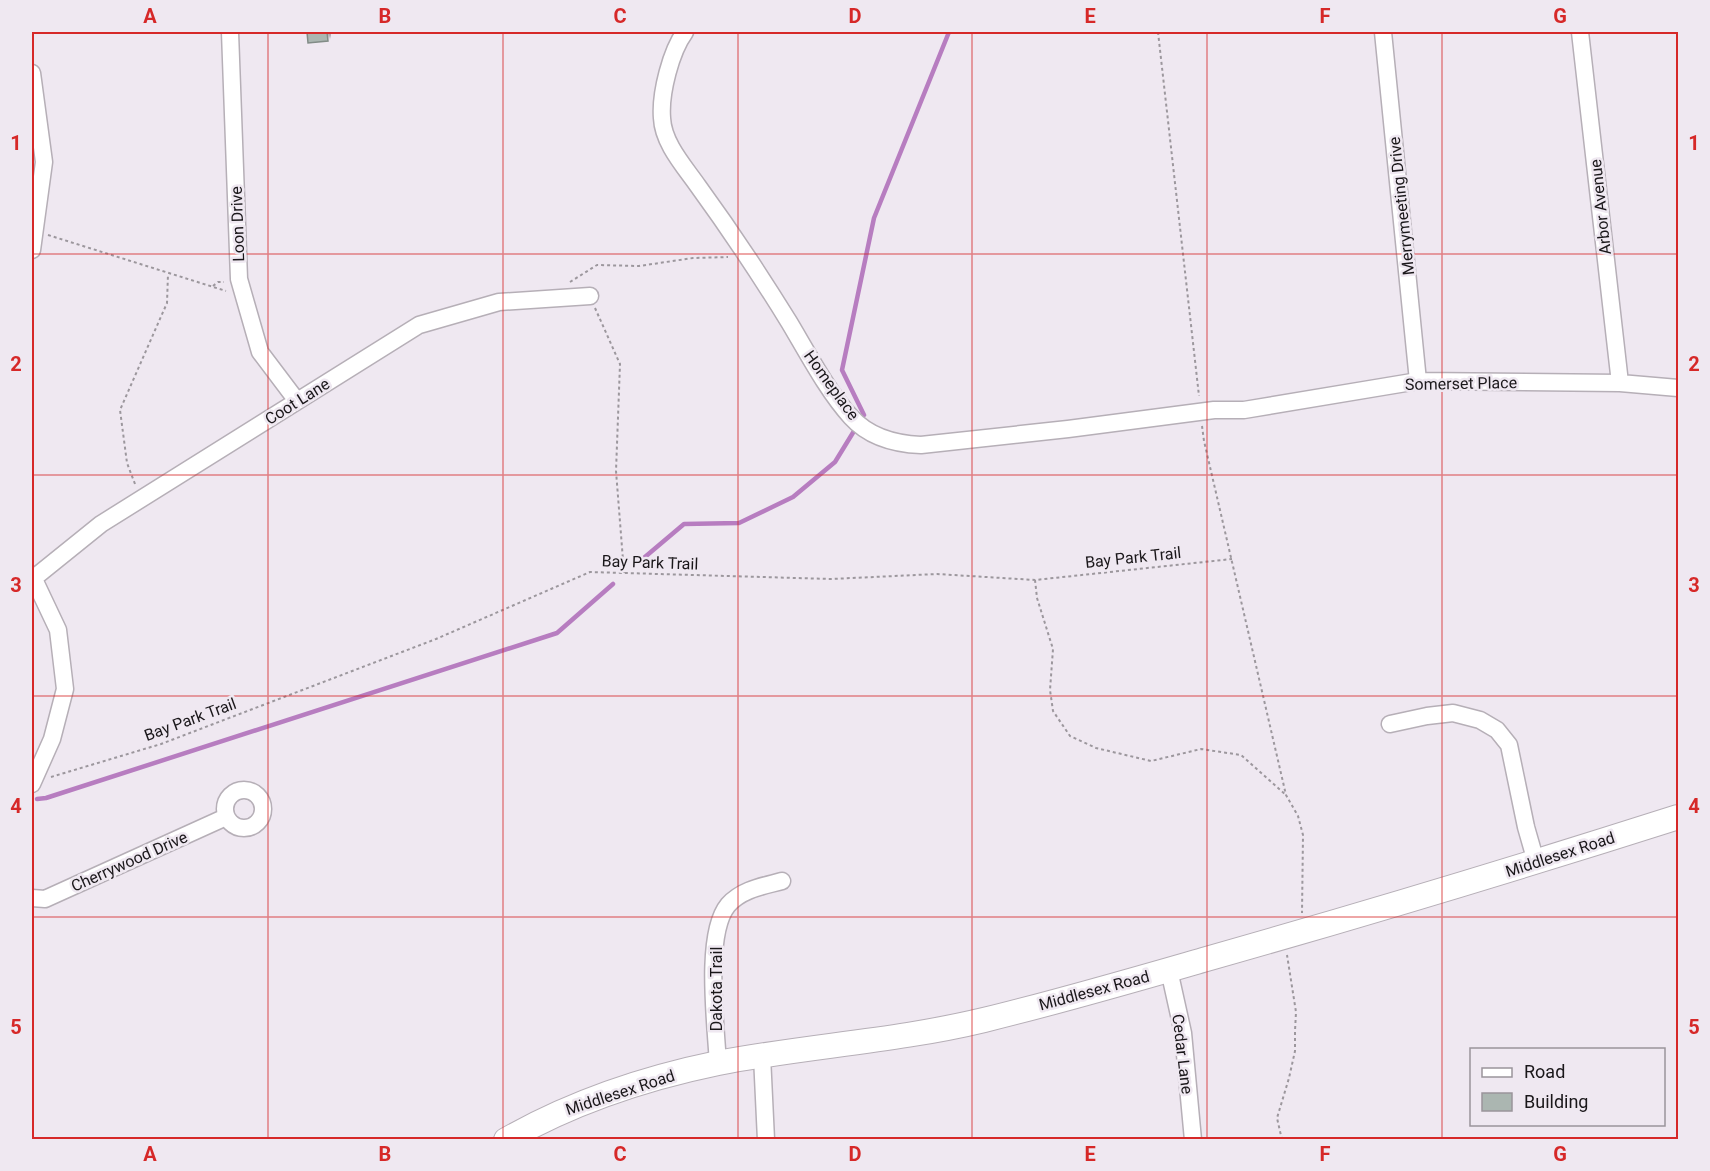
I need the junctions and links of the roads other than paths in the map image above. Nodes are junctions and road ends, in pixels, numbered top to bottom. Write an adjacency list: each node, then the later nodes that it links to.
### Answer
1 (230, 32): 11 (street, Loon Drive)
2 (686, 32): 12 (street, Homeplace)
3 (1383, 32): 8 (street, Merrymeeting Drive)
4 (1580, 32): 9 (street, Arbor Avenue)
5 (32, 73): 6 (street)
6 (32, 250)
7 (590, 296): 11 (street, Coot Lane)
8 (1418, 381): 9 (street, Somerset Place); 12 (street, Somerset Place)
9 (1620, 383): 10 (street, Somerset Place)
10 (1678, 388)
11 (297, 401): 13 (street, Coot Lane)
12 (1244, 410)
13 (33, 576): 15 (street)
14 (1390, 724): 18 (street)
15 (32, 783)
16 (226, 817): 20 (street, Cherrywood Drive)
17 (1678, 817): 18 (main road, Middlesex Road)
18 (1536, 862): 21 (main road, Middlesex Road)
19 (782, 881): 23 (street, Dakota Trail)
20 (32, 898)
21 (1169, 970): 22 (main road, Middlesex Road); 26 (street, Cedar Lane)
22 (762, 1056): 23 (main road, Middlesex Road); 25 (street)
23 (718, 1064): 24 (main road, Middlesex Road)
24 (506, 1140)
25 (766, 1140)
26 (1193, 1140)

